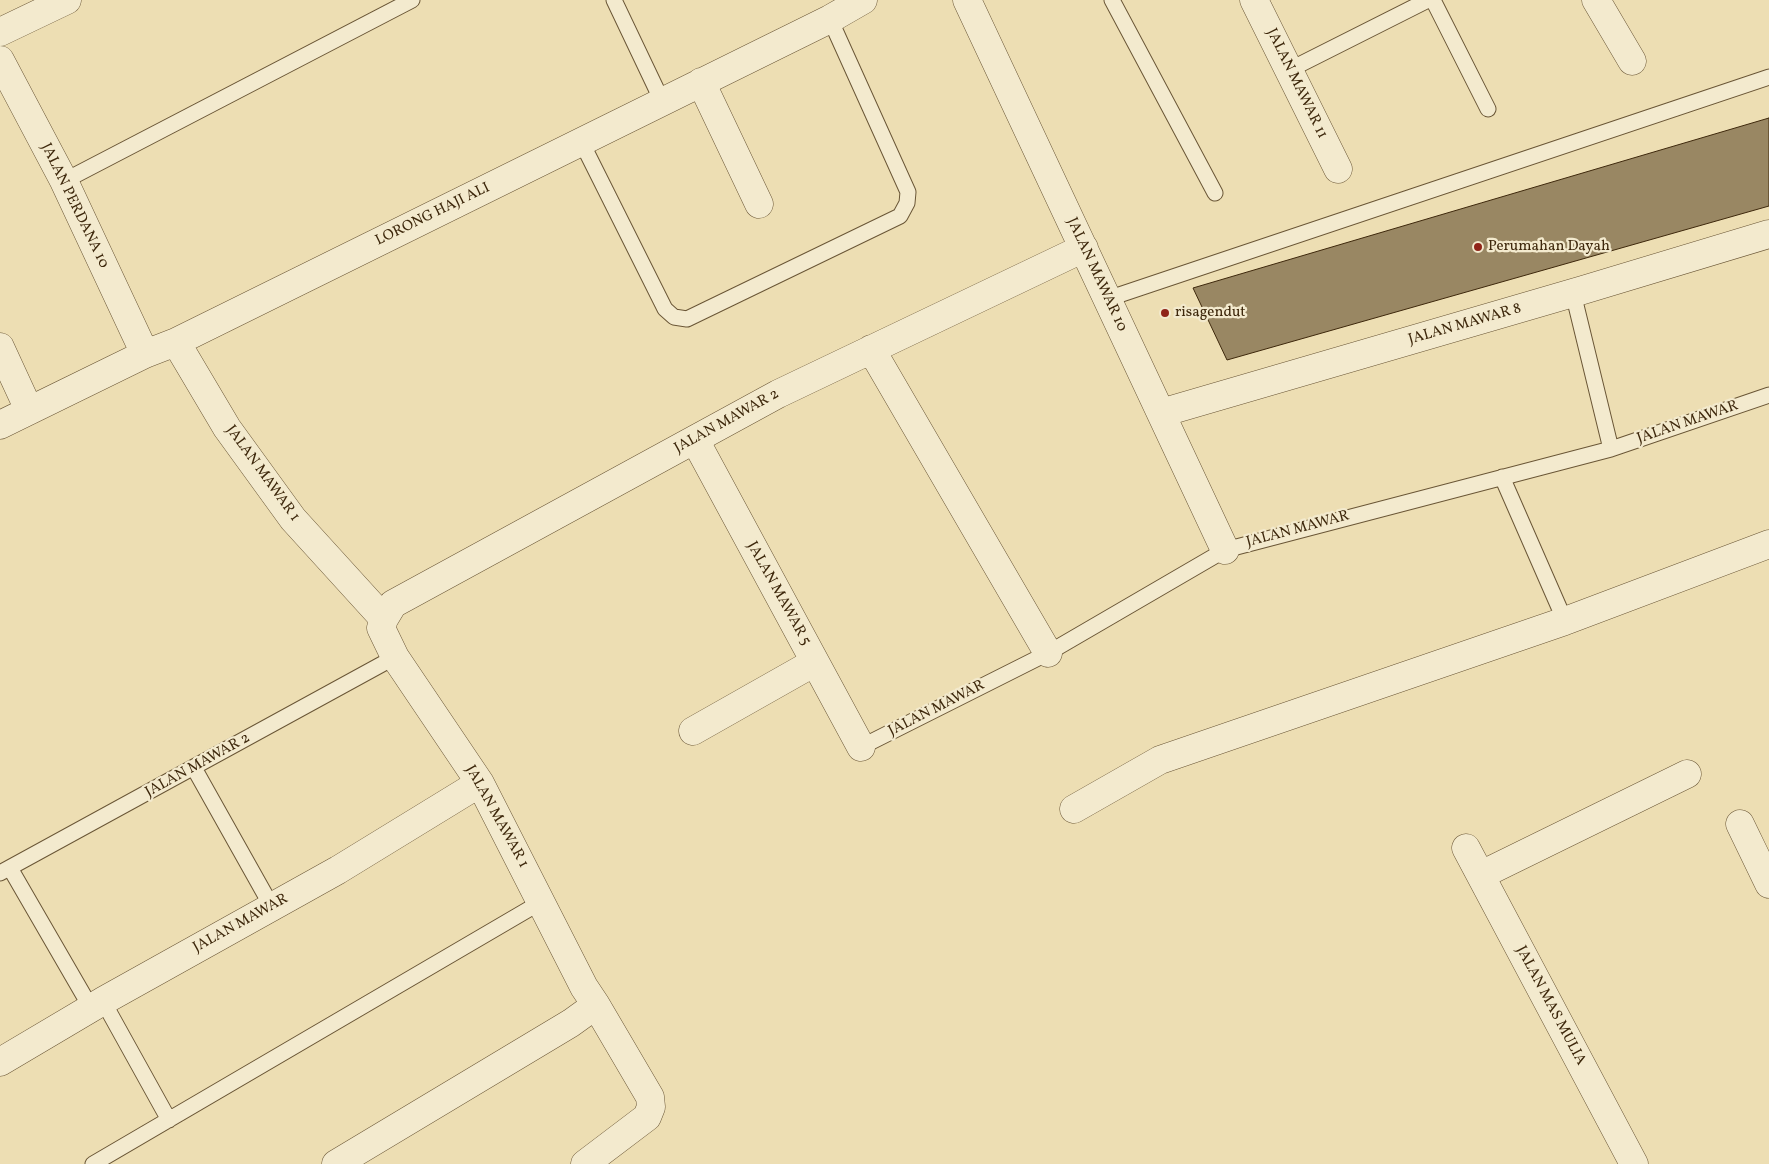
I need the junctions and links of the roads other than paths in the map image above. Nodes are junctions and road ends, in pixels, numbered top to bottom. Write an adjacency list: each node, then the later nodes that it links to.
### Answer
1 (67, 0): 12 (street)
2 (412, 0): 22 (lane)
3 (614, 0): 18 (lane)
4 (864, 0): 11 (street, LORONG HAJI ALI)
5 (967, 0): 26 (street, JALAN MAWAR 10)
6 (1112, 0): 23 (lane)
7 (1254, 0): 15 (street, JALAN MAWAR 11)
8 (1428, 0): 15 (lane)
9 (1433, 0): 19 (lane)
10 (1596, 0): 14 (street)
11 (830, 19): 17 (street, LORONG HAJI ALI); 20 (lane)
12 (0, 32)
13 (0, 60): 22 (street, JALAN PERDANA 10)
14 (1632, 61)
15 (1289, 70): 21 (street, JALAN MAWAR 11)
16 (1769, 76): 28 (lane)
17 (701, 82): 18 (street, LORONG HAJI ALI); 24 (street)
18 (662, 101): 20 (street, LORONG HAJI ALI)
19 (1488, 110)
20 (581, 140): 29 (street, LORONG HAJI ALI)
21 (1338, 169)
22 (64, 181): 32 (street, JALAN PERDANA 10)
23 (1215, 193)
24 (759, 204)
25 (1769, 234): 27 (street, JALAN MAWAR 8)
26 (1084, 248): 28 (street, JALAN MAWAR 10); 31 (street, JALAN MAWAR 2)
27 (1573, 293): 35 (street, JALAN MAWAR 8); 38 (lane)
28 (1107, 299): 35 (street, JALAN MAWAR 10)
29 (176, 342): 32 (street, LORONG HAJI ALI); 42 (street, JALAN MAWAR 1)
30 (0, 348): 34 (street)
31 (871, 349): 37 (street, JALAN MAWAR 2); 44 (street)
32 (145, 354): 34 (street, LORONG HAJI ALI)
33 (1769, 395): 38 (lane, JALAN MAWAR)
34 (29, 410): 36 (street, LORONG HAJI ALI)
35 (1161, 413): 41 (street, JALAN MAWAR 10)
36 (0, 425)
37 (695, 440): 42 (street, JALAN MAWAR 2); 46 (street, JALAN MAWAR 5)
38 (1611, 449): 39 (lane, JALAN MAWAR)
39 (1502, 477): 41 (lane, JALAN MAWAR); 43 (lane)
40 (1769, 544): 43 (street)
41 (1226, 550): 44 (lane, JALAN MAWAR)
42 (384, 619): 45 (street, JALAN MAWAR 1)
43 (1564, 621): 52 (street)
44 (1048, 653): 48 (lane, JALAN MAWAR)
45 (395, 657): 49 (lane, JALAN MAWAR 2); 51 (street, JALAN MAWAR 1)
46 (816, 662): 47 (street); 48 (street, JALAN MAWAR 5)
47 (693, 732)
48 (861, 748)
49 (194, 768): 55 (lane, JALAN MAWAR 2); 59 (lane)
50 (1687, 774): 56 (street)
51 (480, 783): 58 (street, JALAN MAWAR 1); 59 (street, JALAN MAWAR)
52 (1074, 808)
53 (1740, 824): 57 (street)
54 (1466, 848): 56 (street, JALAN MAS MULIA)
55 (5, 871): 60 (lane)
56 (1481, 875): 67 (street, JALAN MAS MULIA)
57 (1769, 884)
58 (541, 902): 61 (street, JALAN MAWAR 1); 63 (lane)
59 (272, 907): 60 (street, JALAN MAWAR)
60 (97, 1004): 62 (street, JALAN MAWAR); 63 (lane)
61 (596, 1005): 65 (street); 66 (street, JALAN MAWAR 1)
62 (0, 1062)
63 (169, 1120): 64 (lane)
64 (93, 1164)
65 (336, 1164)
66 (586, 1164)
67 (1634, 1164)

